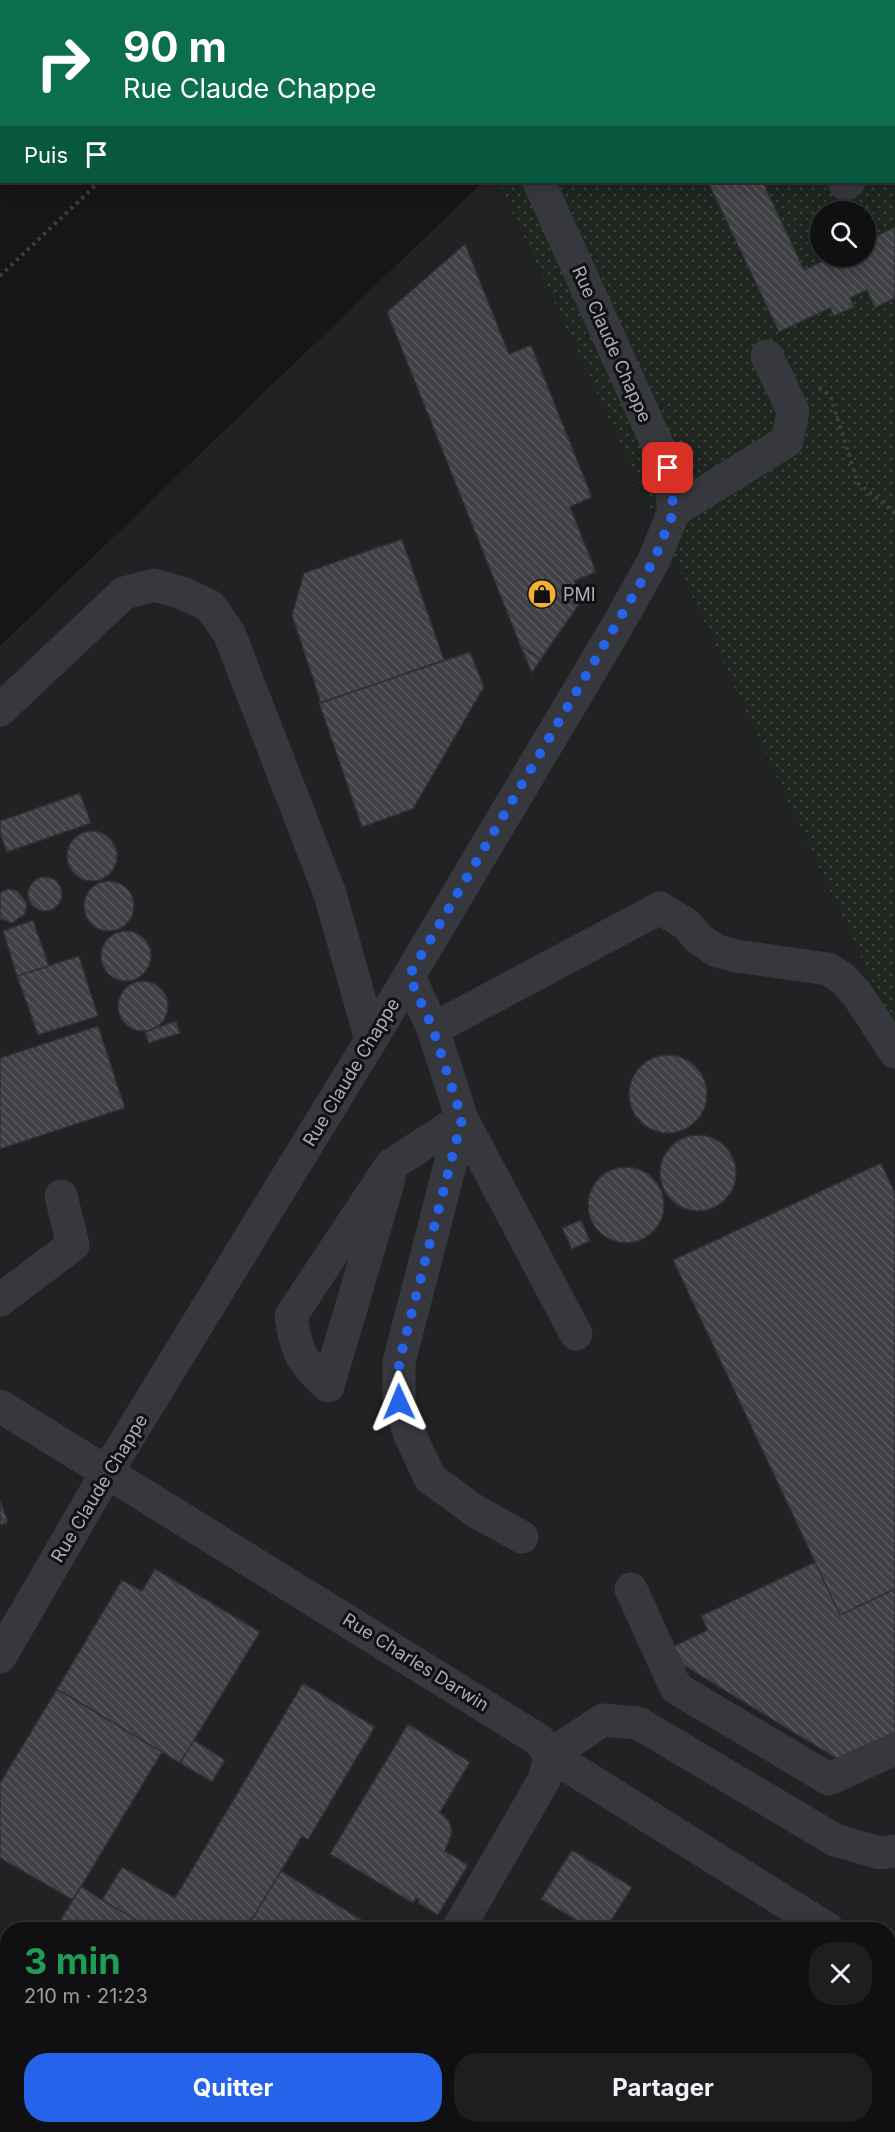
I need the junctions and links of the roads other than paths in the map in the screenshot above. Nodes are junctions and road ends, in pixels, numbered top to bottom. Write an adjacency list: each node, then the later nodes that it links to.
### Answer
1 (549, 185): 3 (street, Rue Claude Chappe)
2 (774, 371): 3 (street)
3 (674, 511): 5 (street, Rue Claude Chappe)
4 (0, 710): 7 (street)
5 (409, 976): 6 (street); 7 (street, Rue Claude Chappe)
6 (433, 1029): 8 (street); 9 (street)
7 (371, 1040): 15 (street, Rue Claude Chappe)
8 (895, 1052)
9 (462, 1119): 10 (street); 13 (street); 16 (street)
10 (391, 1165): 10 (street)
11 (61, 1196): 12 (street)
12 (0, 1300)
13 (576, 1334)
14 (0, 1406): 15 (street, Rue Charles Darwin)
15 (107, 1472): 18 (street, Rue Claude Chappe); 20 (street, Rue Charles Darwin)
16 (522, 1537)
17 (631, 1589): 19 (street)
18 (0, 1657)
19 (895, 1749)
20 (550, 1755): 21 (street); 22 (street); 23 (street, Rue Charles Darwin)
21 (895, 1851)
22 (462, 1922)
23 (805, 1922)

